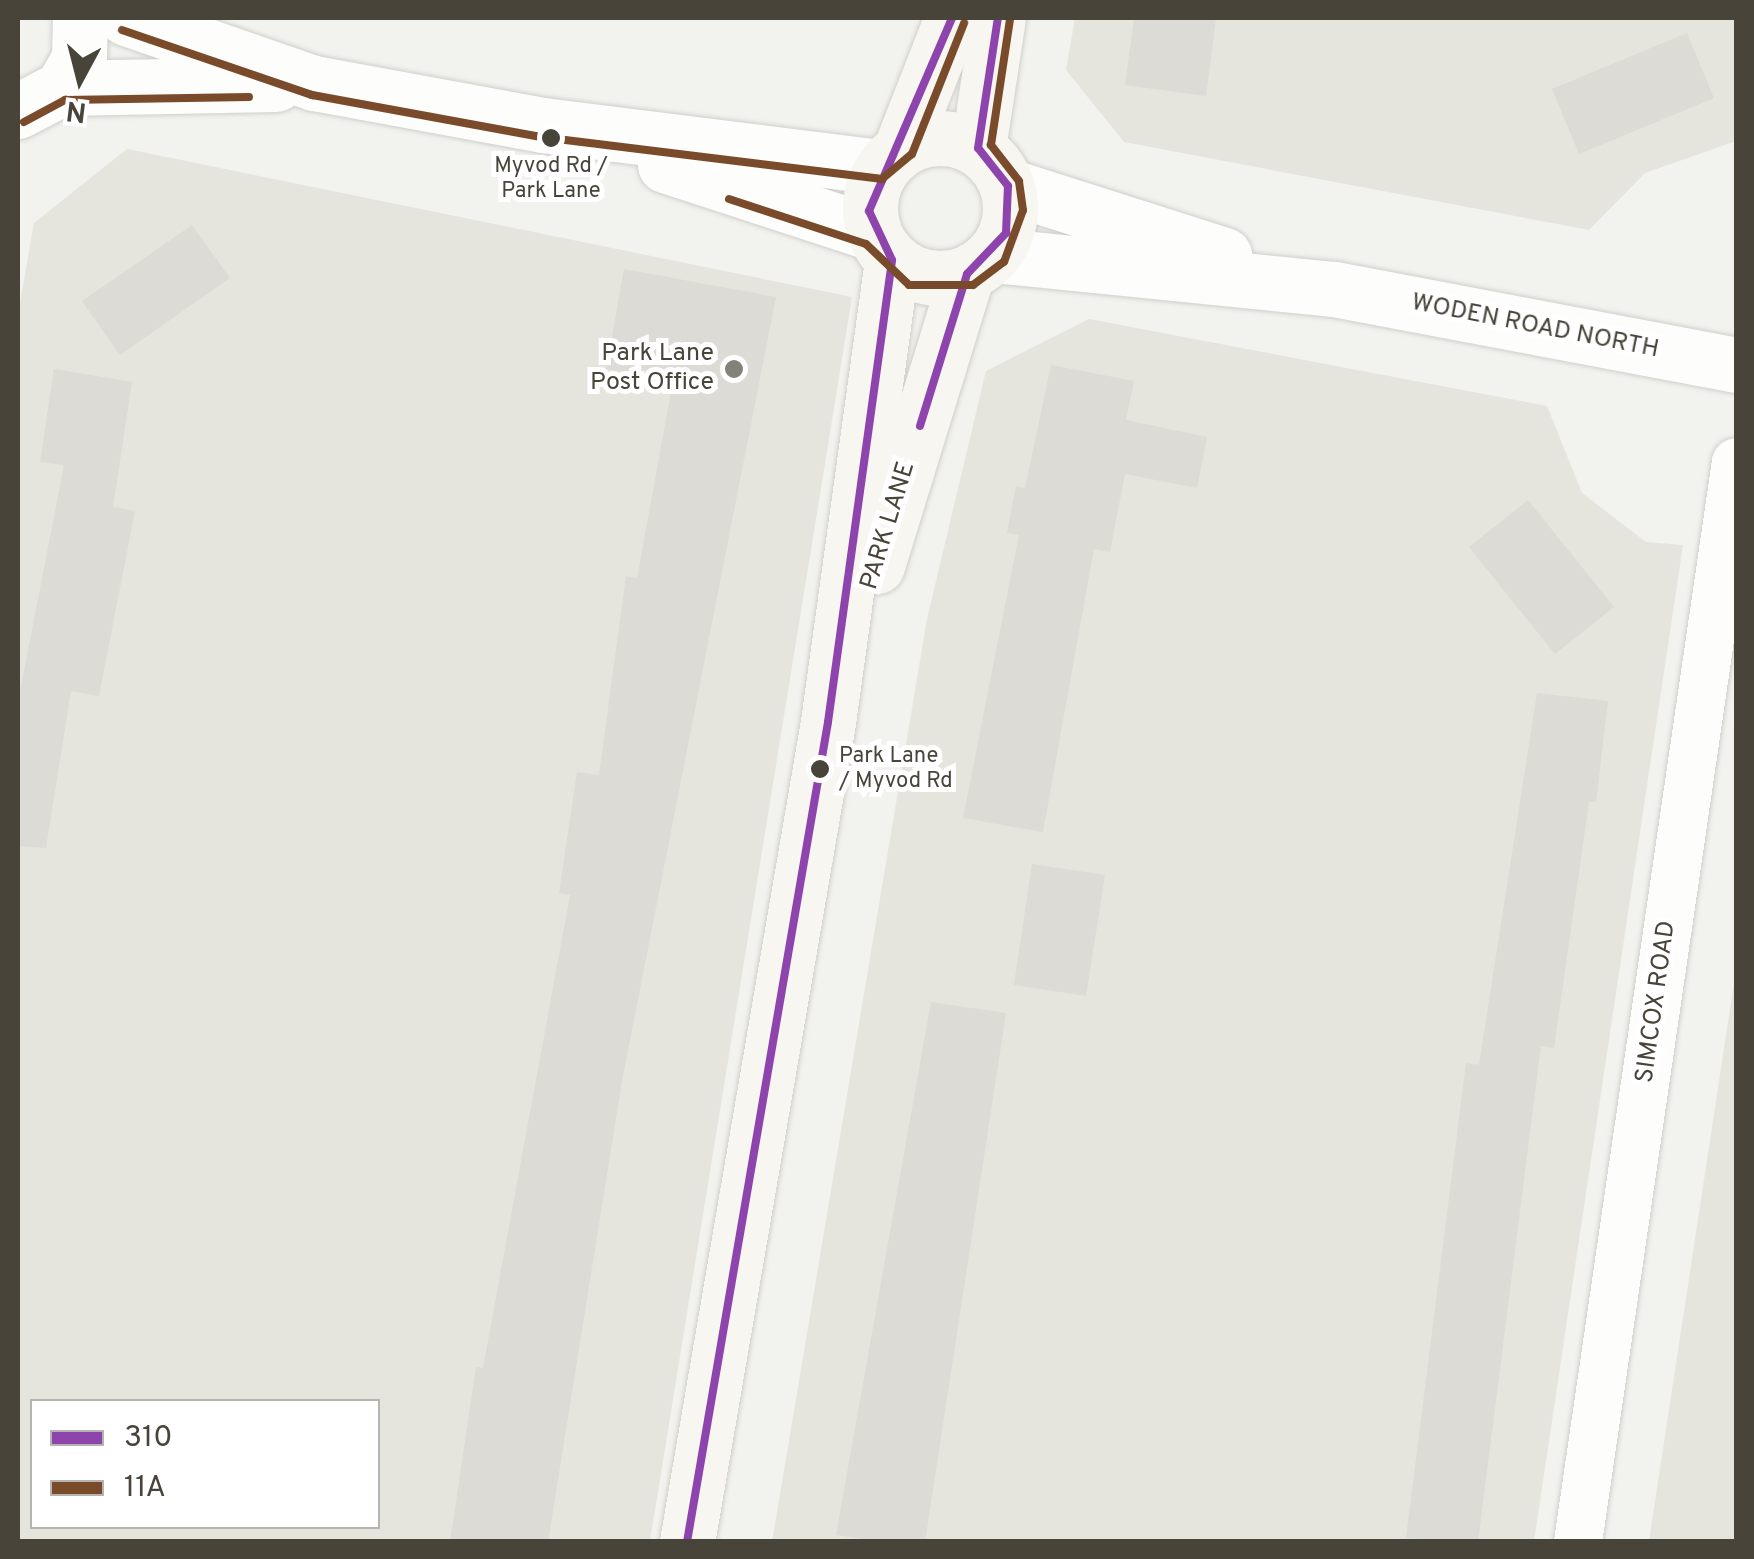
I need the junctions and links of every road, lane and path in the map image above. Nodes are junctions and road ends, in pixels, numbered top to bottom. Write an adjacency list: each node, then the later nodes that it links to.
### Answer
1 (80, 18): 6 (street)
2 (126, 18): 5 (street)
3 (952, 18): 8 (main road)
4 (998, 18): 9 (main road)
5 (314, 83): 6 (street); 7 (street)
6 (34, 112)
7 (543, 125): 8 (street); 10 (street)
8 (892, 158): 9 (main road); 10 (main road)
9 (993, 167): 11 (main road); 12 (street, WODEN ROAD NORTH)
10 (882, 246): 11 (main road); 15 (main road, PARK LANE)
11 (980, 264): 12 (street, WODEN ROAD NORTH); 15 (main road, PARK LANE)
12 (1334, 289): 13 (street, WODEN ROAD NORTH)
13 (1736, 365)
14 (1736, 462): 17 (street, SIMCOX ROAD)
15 (828, 722): 16 (main road, PARK LANE)
16 (687, 1542)
17 (1578, 1542)

